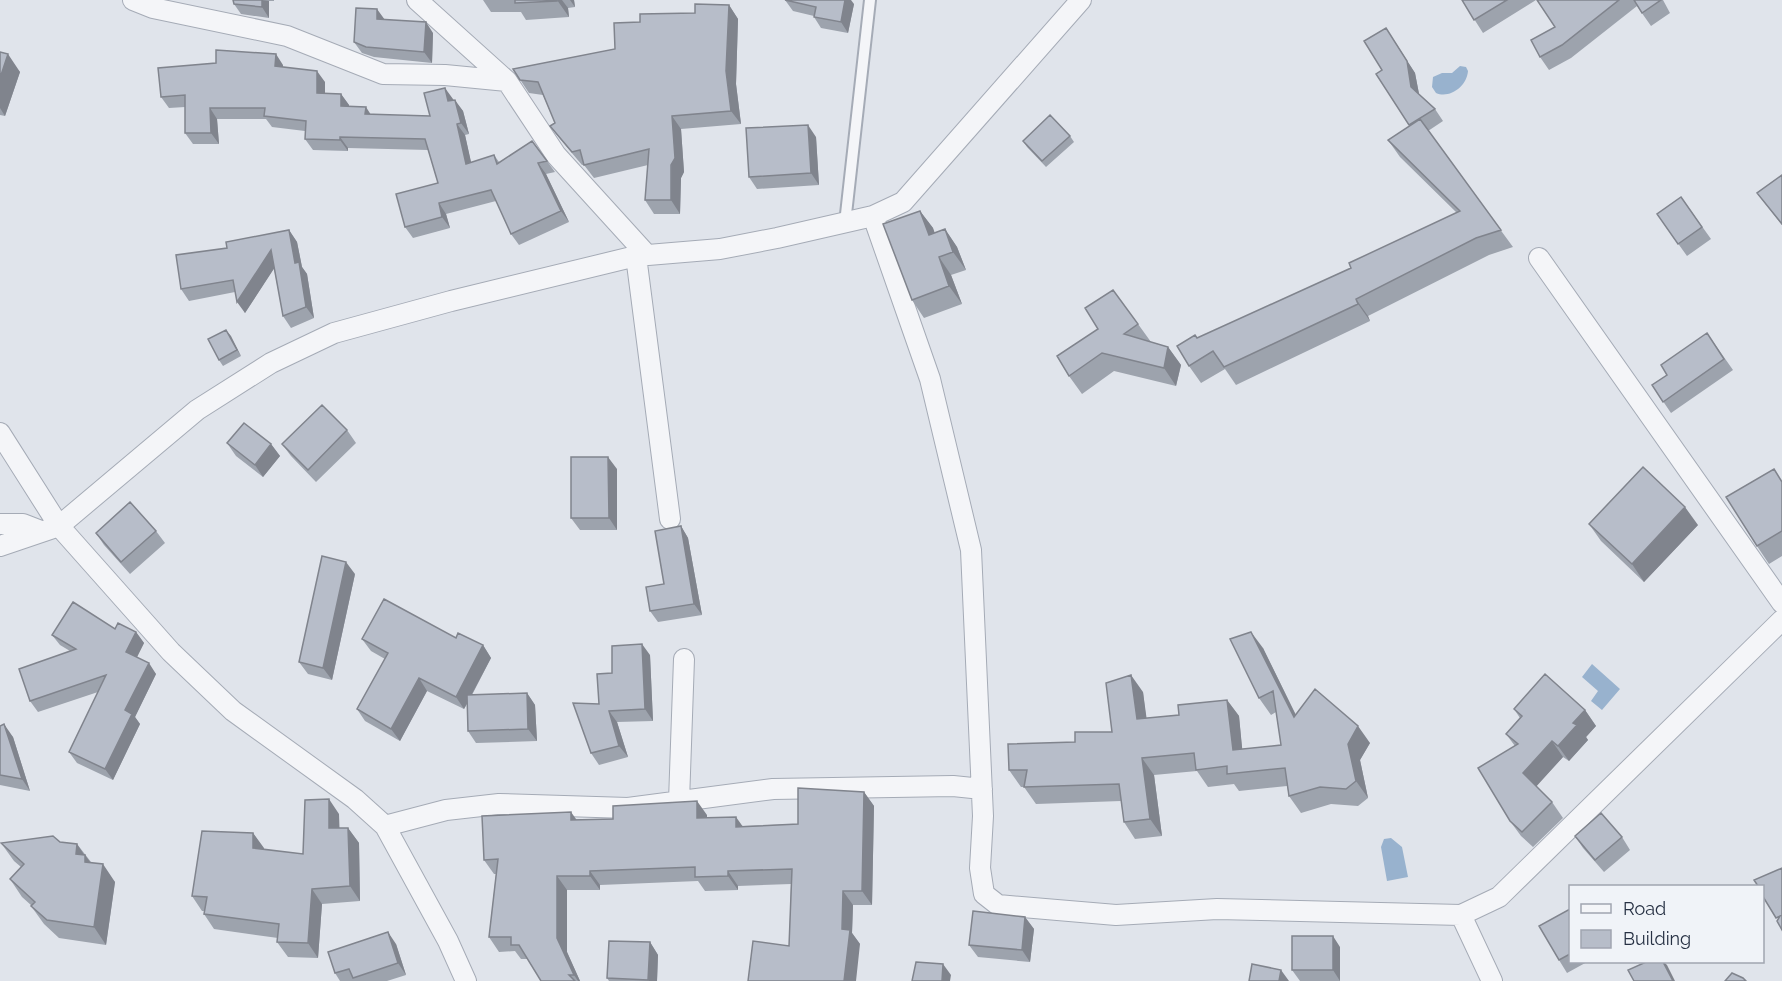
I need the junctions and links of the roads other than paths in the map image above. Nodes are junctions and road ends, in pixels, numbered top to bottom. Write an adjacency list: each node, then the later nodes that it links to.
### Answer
1 (133, 0): 5 (street)
2 (417, 0): 5 (street)
3 (870, 0): 7 (lane)
4 (1081, 0): 6 (street)
5 (507, 81): 8 (street)
6 (873, 216): 7 (street); 18 (street)
7 (845, 223): 8 (street)
8 (641, 255): 11 (street); 13 (street)
9 (1539, 258): 15 (street)
10 (0, 433): 13 (street)
11 (670, 519)
12 (0, 524): 13 (street)
13 (50, 528): 14 (street); 20 (street)
14 (0, 546)
15 (1782, 603)
16 (1782, 620): 21 (street)
17 (684, 659): 19 (street)
18 (982, 789): 19 (street); 21 (street)
19 (679, 801): 20 (street)
20 (385, 826): 22 (street)
21 (1461, 915): 23 (street)
22 (466, 981)
23 (1492, 981)

